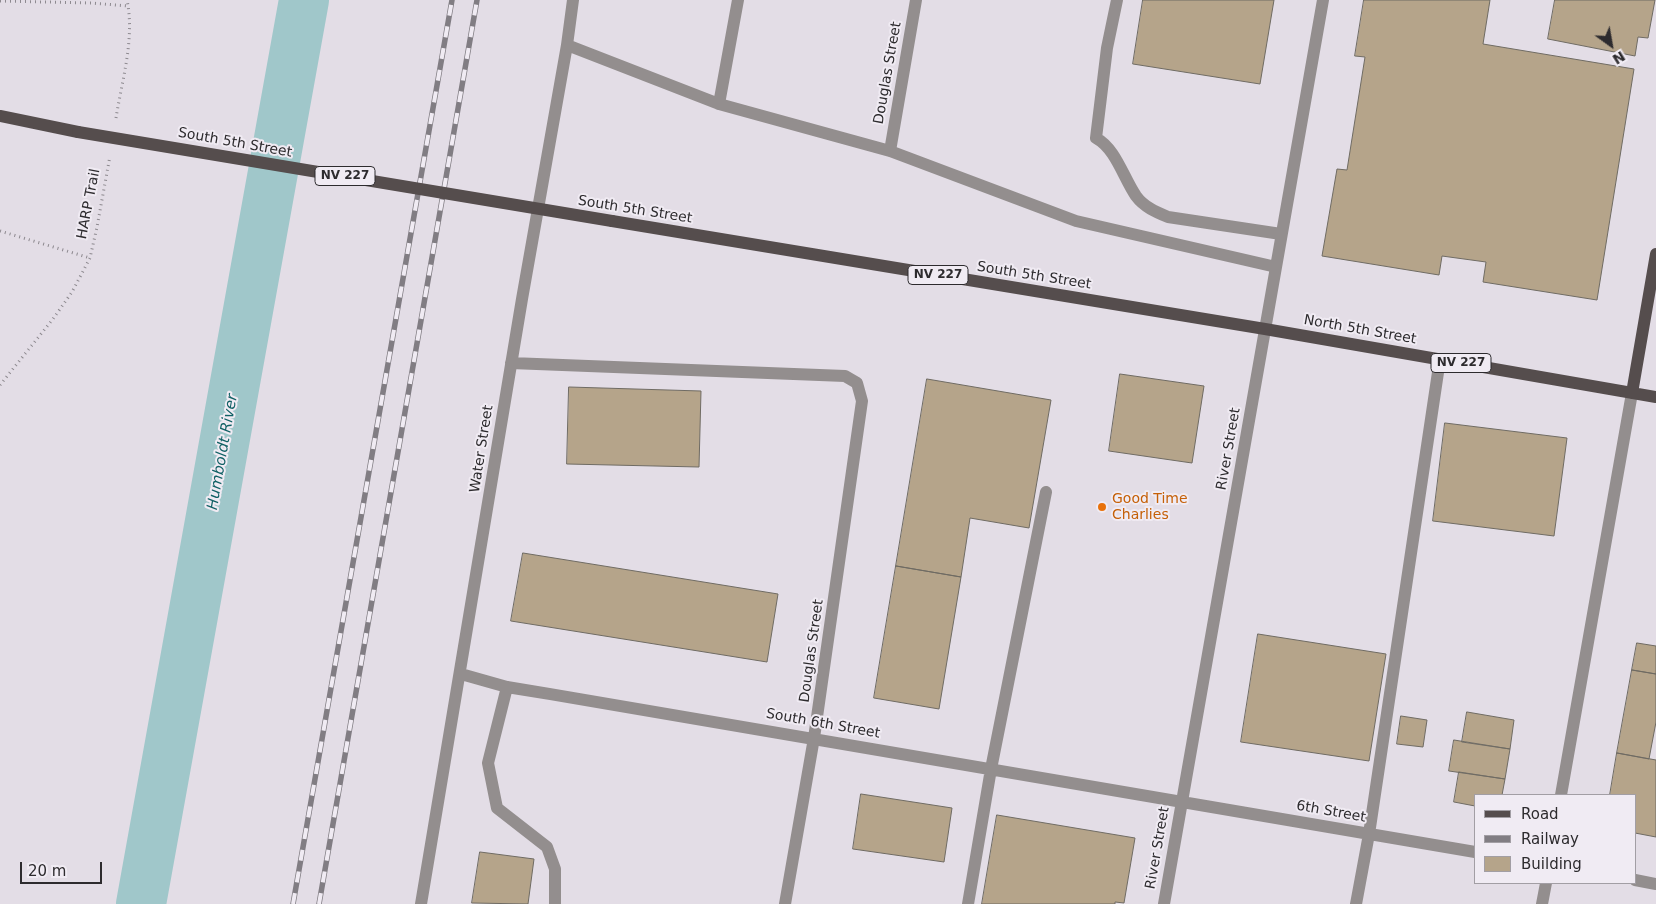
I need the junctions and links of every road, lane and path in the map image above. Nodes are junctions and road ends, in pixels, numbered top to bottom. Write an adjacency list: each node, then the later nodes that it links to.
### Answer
1 (127, 0): 8 (path)
2 (574, 0): 9 (street, Water Street)
3 (738, 0): 10 (street)
4 (916, 0): 14 (street, Douglas Street)
5 (1117, 0): 16 (street)
6 (1323, 0): 16 (street, River Street)
7 (0, 1): 8 (path)
8 (128, 6): 12 (path)
9 (567, 45): 10 (street); 22 (street, Water Street)
10 (720, 104): 14 (street)
11 (0, 116): 20 (main road, South 5th Street / NV 227, bridge)
12 (116, 121)
13 (111, 150): 18 (path, HARP Trail)
14 (890, 151): 19 (street)
15 (0, 231): 18 (path)
16 (1281, 234): 19 (street, River Street)
17 (1656, 254): 24 (main road)
18 (90, 258): 23 (path, HARP Trail)
19 (1276, 267): 20 (street, River Street)
20 (1265, 329): 21 (main road, North 5th Street / NV 227); 32 (street, River Street)
21 (1440, 359): 24 (main road, North 5th Street / NV 227); 33 (street)
22 (511, 363): 27 (street, Water Street); 29 (street, Douglas Street)
23 (0, 385)
24 (1632, 393): 25 (main road, North 5th Street / NV 227); 31 (street)
25 (1656, 397)
26 (1046, 492): 30 (street)
27 (460, 674): 28 (street, South 6th Street); 38 (street, Water Street)
28 (507, 687): 29 (street, South 6th Street); 39 (street)
29 (814, 738): 30 (street, South 6th Street); 40 (street, Douglas Street)
30 (991, 769): 32 (street, South 6th Street); 41 (street)
31 (1561, 794)
32 (1182, 801): 33 (street, 6th Street); 42 (street, River Street)
33 (1369, 834): 34 (street, 6th Street); 43 (street)
34 (1474, 852)
35 (1636, 880): 37 (street)
36 (1546, 884): 44 (street)
37 (1656, 884)
38 (421, 904)
39 (555, 904)
40 (785, 904)
41 (968, 904)
42 (1164, 904)
43 (1356, 904)
44 (1542, 904)

